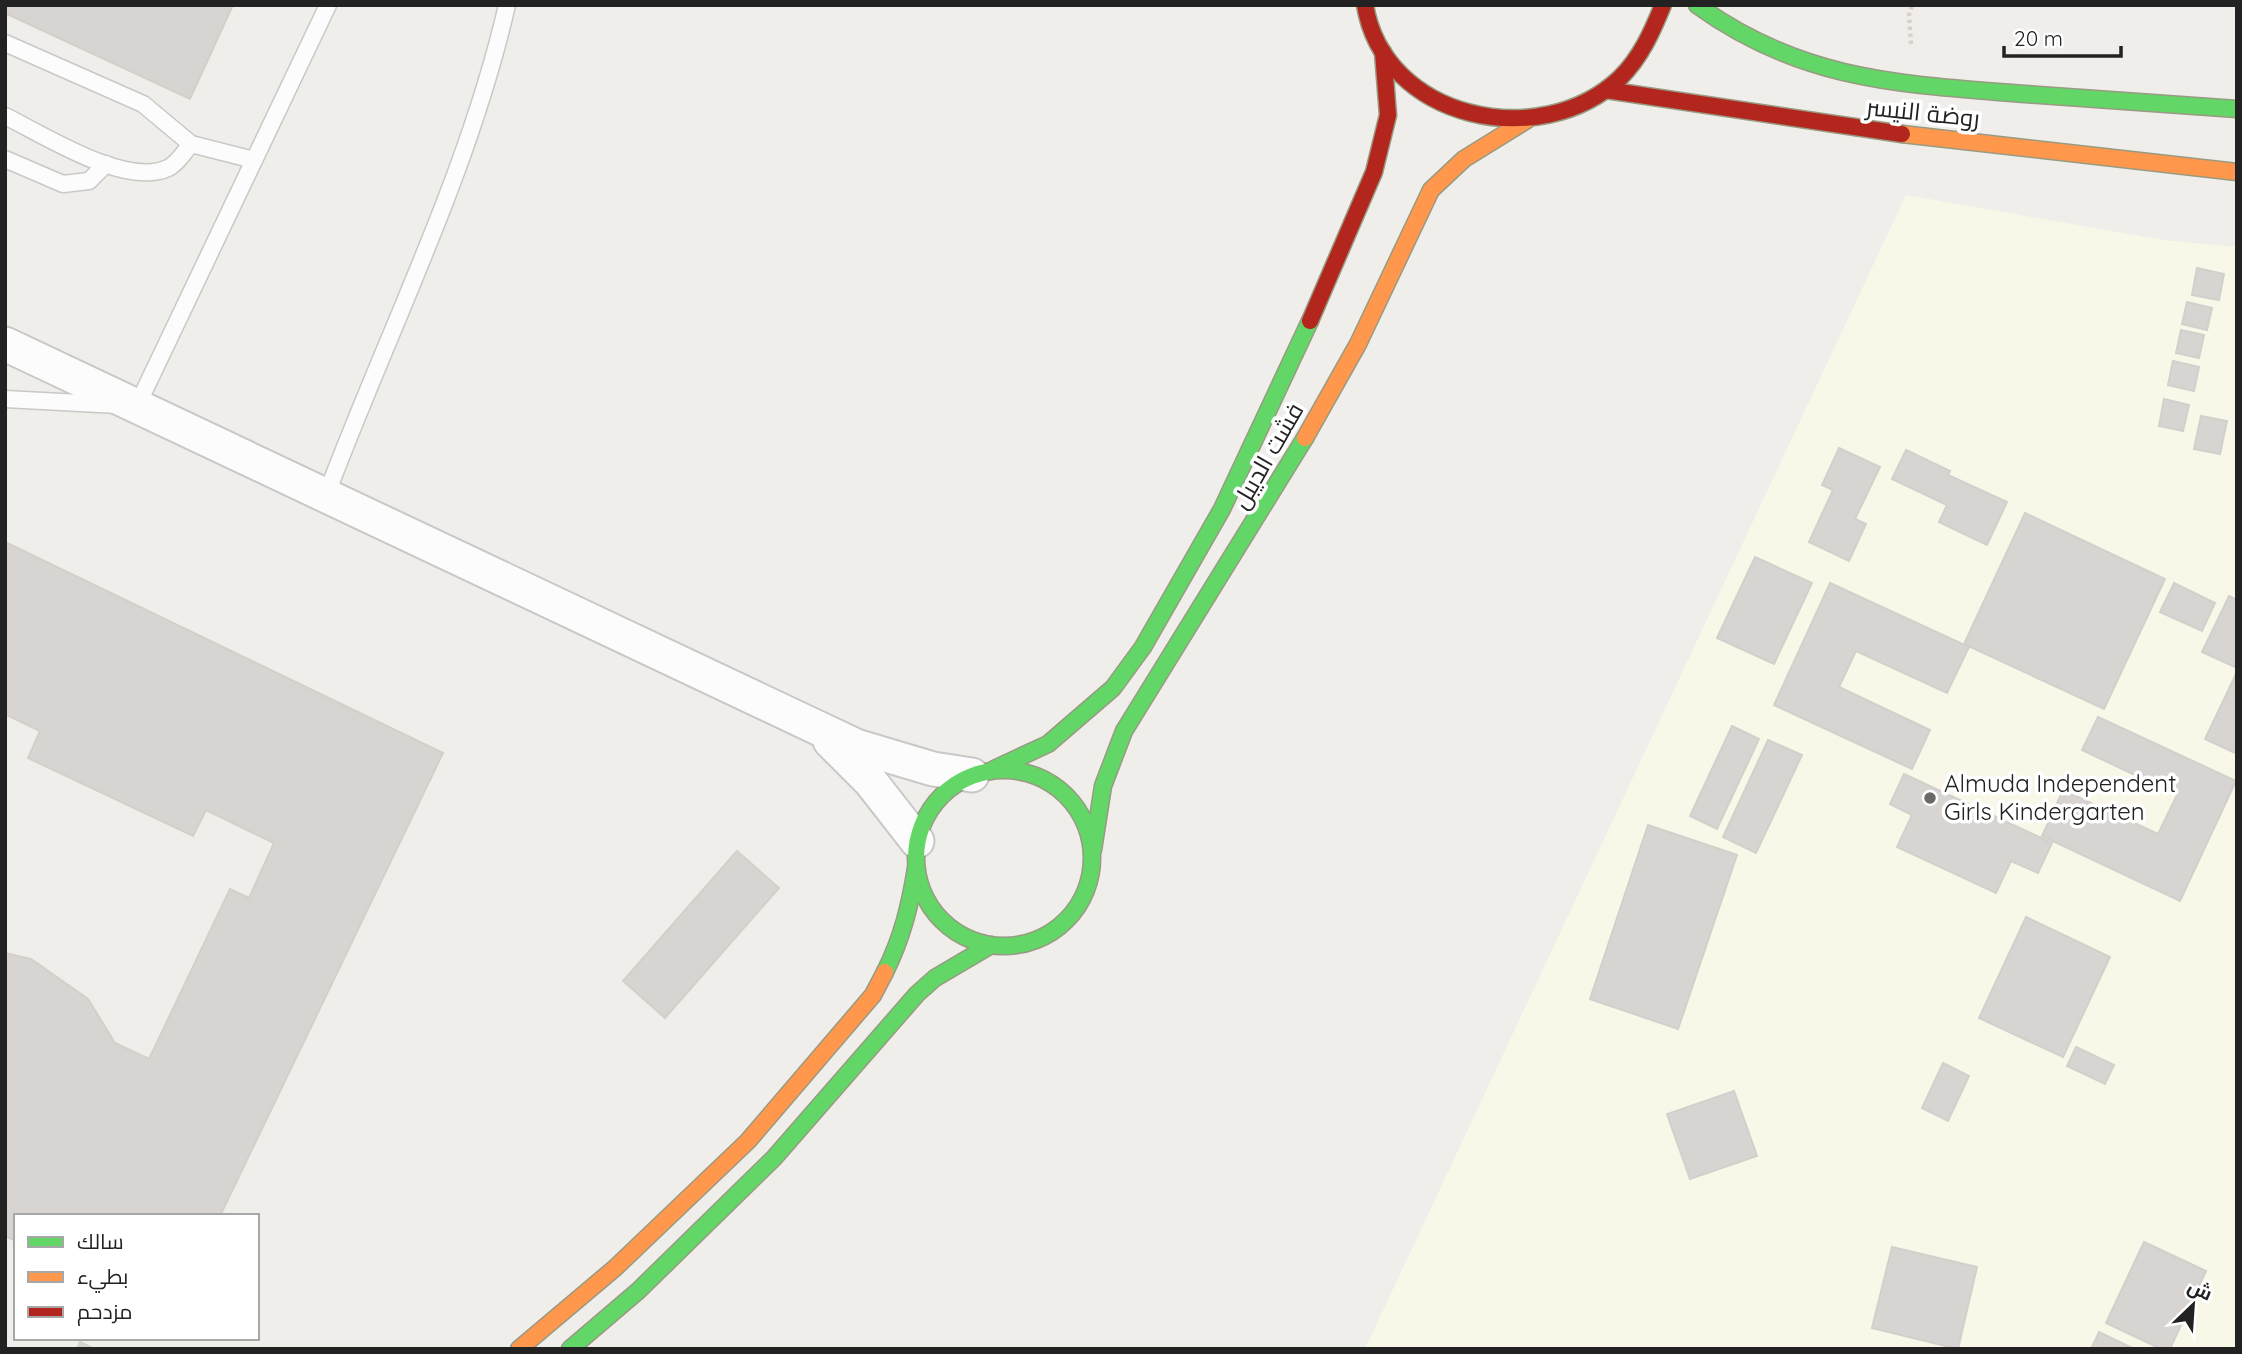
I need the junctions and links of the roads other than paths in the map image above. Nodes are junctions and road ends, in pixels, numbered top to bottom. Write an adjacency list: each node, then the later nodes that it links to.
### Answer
1 (328, 5): 14 (lane)
2 (507, 5): 20 (lane)
3 (1663, 5): 8 (street)
4 (1697, 5): 9 (street, روضة النيسر)
5 (1363, 6): 7 (street)
6 (5, 43): 12 (lane)
7 (1383, 52): 11 (street); 22 (street, فشت الديبل)
8 (1606, 90): 11 (street); 16 (street, روضة النيسر)
9 (2237, 110)
10 (5, 116): 15 (lane)
11 (1527, 120): 23 (street, فشت الديبل)
12 (191, 144): 14 (lane); 15 (lane)
13 (5, 159): 15 (lane)
14 (254, 160): 19 (lane)
15 (106, 164)
16 (2237, 172)
17 (5, 344): 19 (street)
18 (5, 399): 19 (lane)
19 (137, 406): 20 (street)
20 (326, 496): 21 (street)
21 (819, 729): 22 (street); 24 (street)
22 (983, 772): 23 (street); 24 (street)
23 (1093, 850): 25 (street)
24 (916, 855): 25 (street); 26 (street)
25 (991, 945): 27 (street)
26 (519, 1349)
27 (570, 1349)

